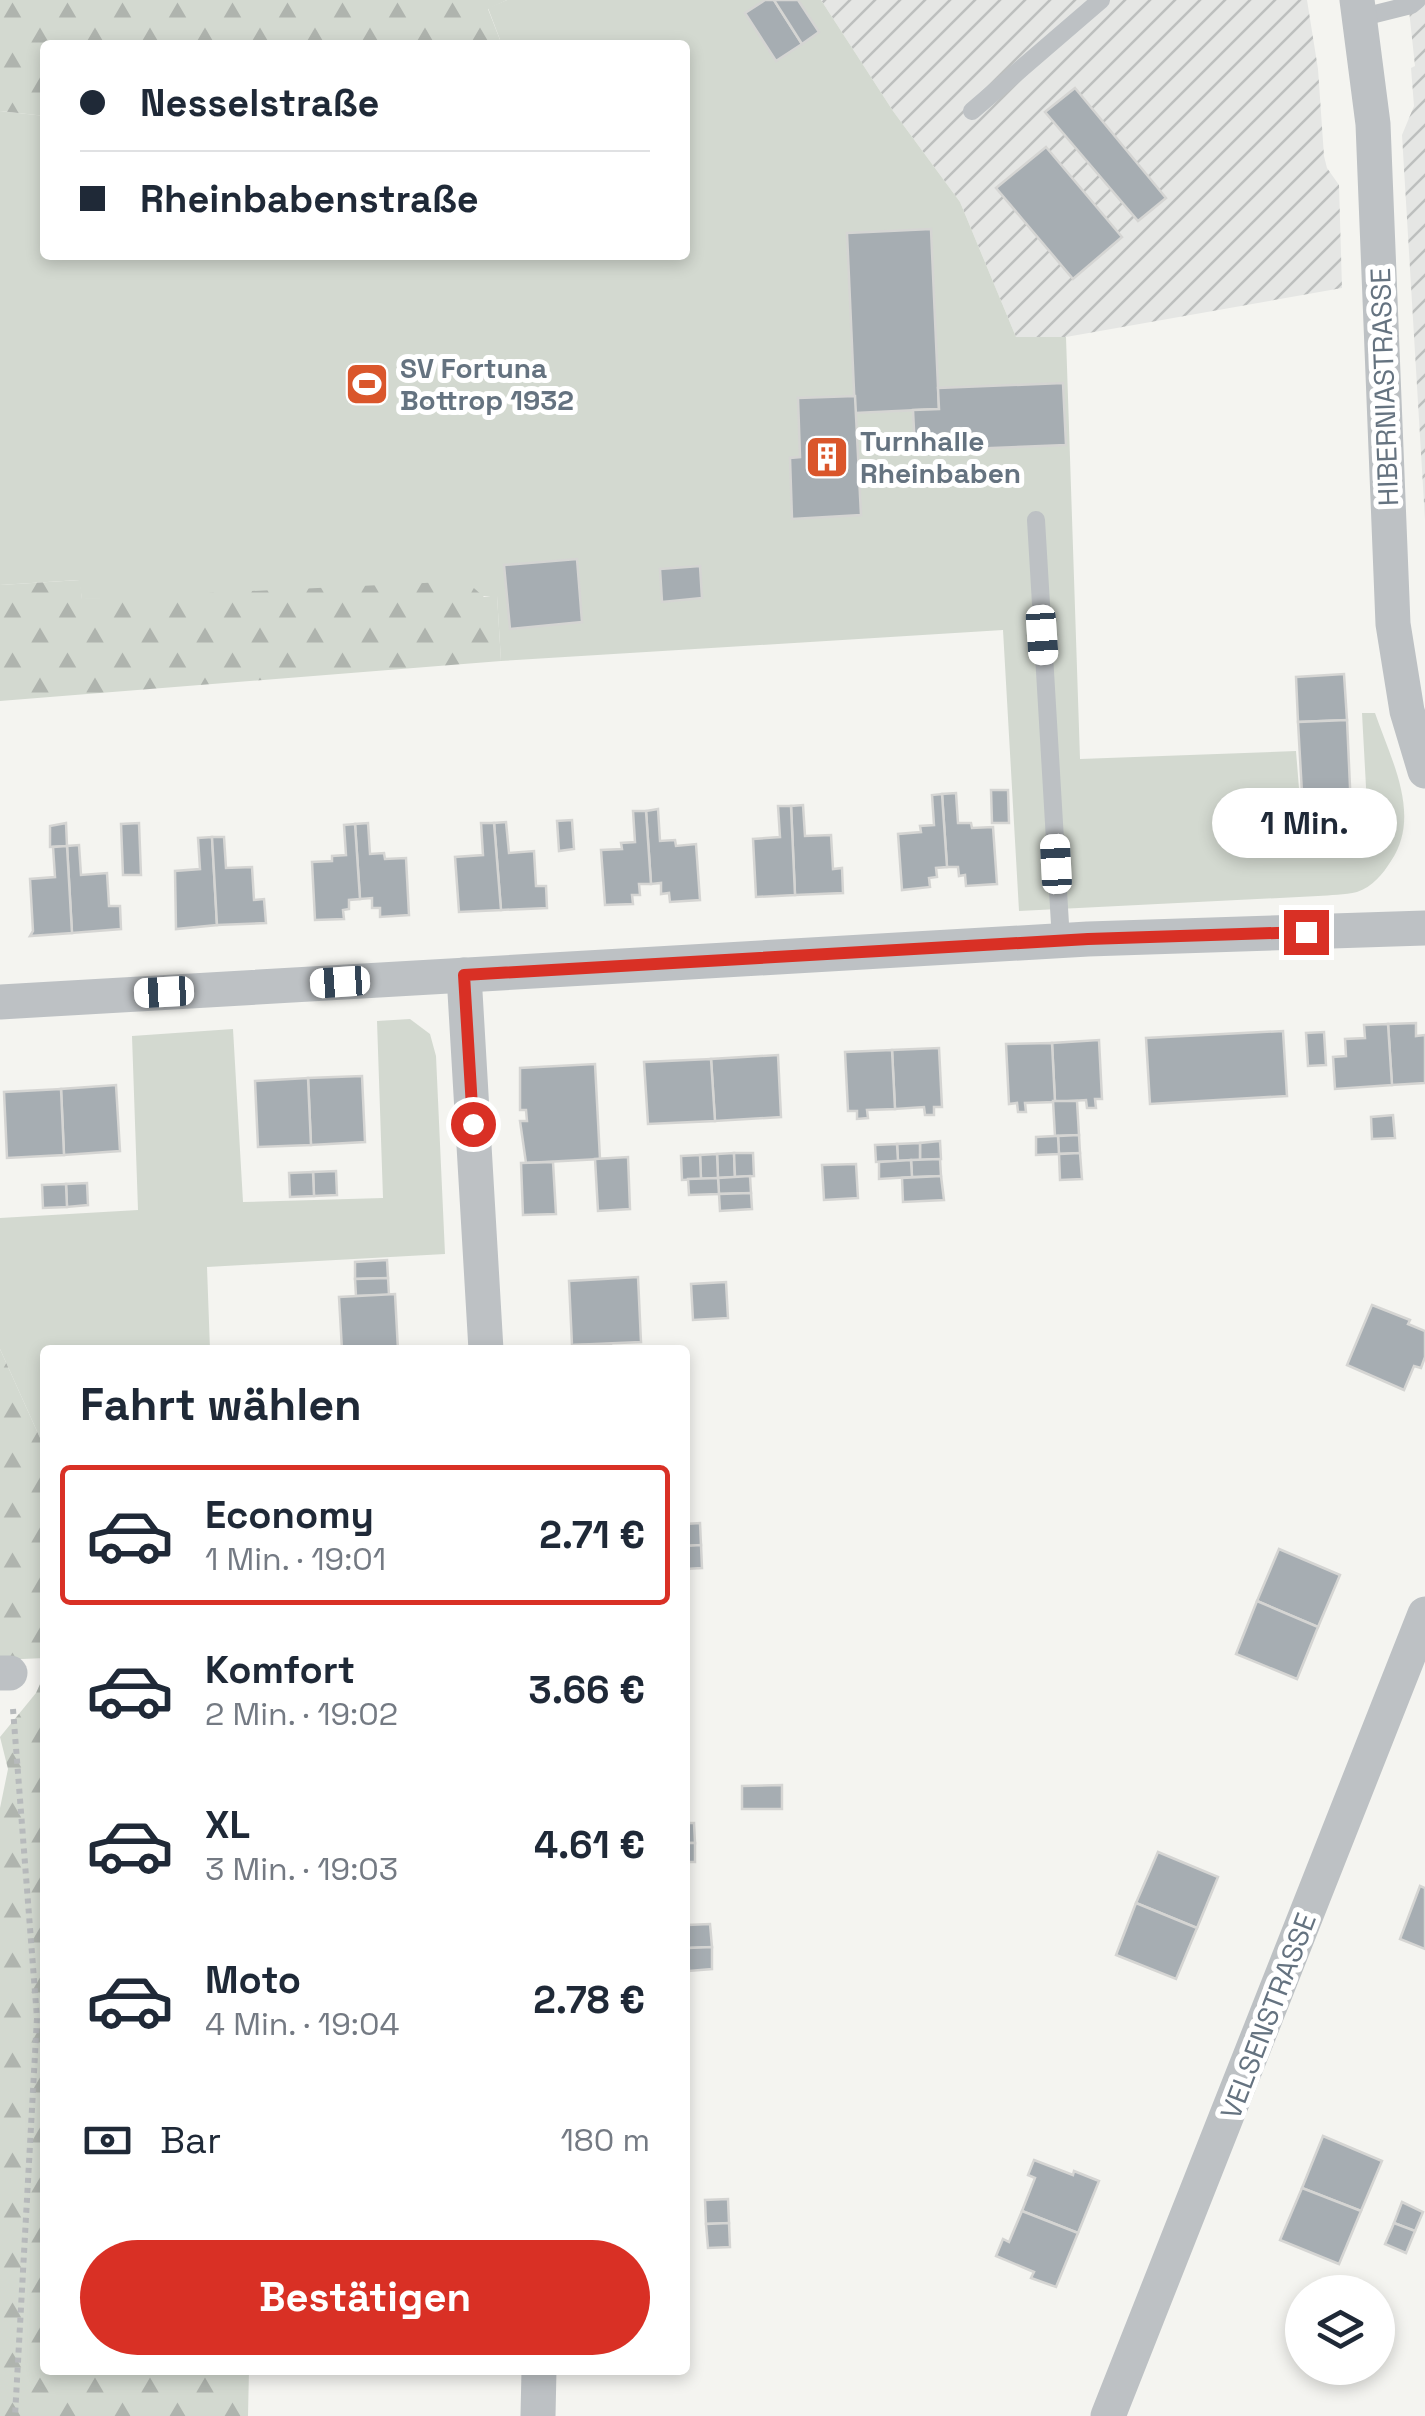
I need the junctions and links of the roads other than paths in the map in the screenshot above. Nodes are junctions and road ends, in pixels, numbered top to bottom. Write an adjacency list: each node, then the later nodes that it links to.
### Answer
1 (1100, 0): 4 (lane)
2 (1417, 0): 3 (lane)
3 (1358, 9): 6 (street, HIBERNIASTRASSE)
4 (972, 111)
5 (1036, 520): 8 (lane)
6 (1425, 771)
7 (1425, 928): 8 (street)
8 (1061, 940): 9 (street)
9 (464, 975): 10 (street); 11 (street)
10 (0, 1002)
11 (486, 1345)
12 (1425, 1614): 15 (street, VELSENSTRASSE)
13 (540, 2375): 14 (street)
14 (538, 2416)
15 (1108, 2416)

